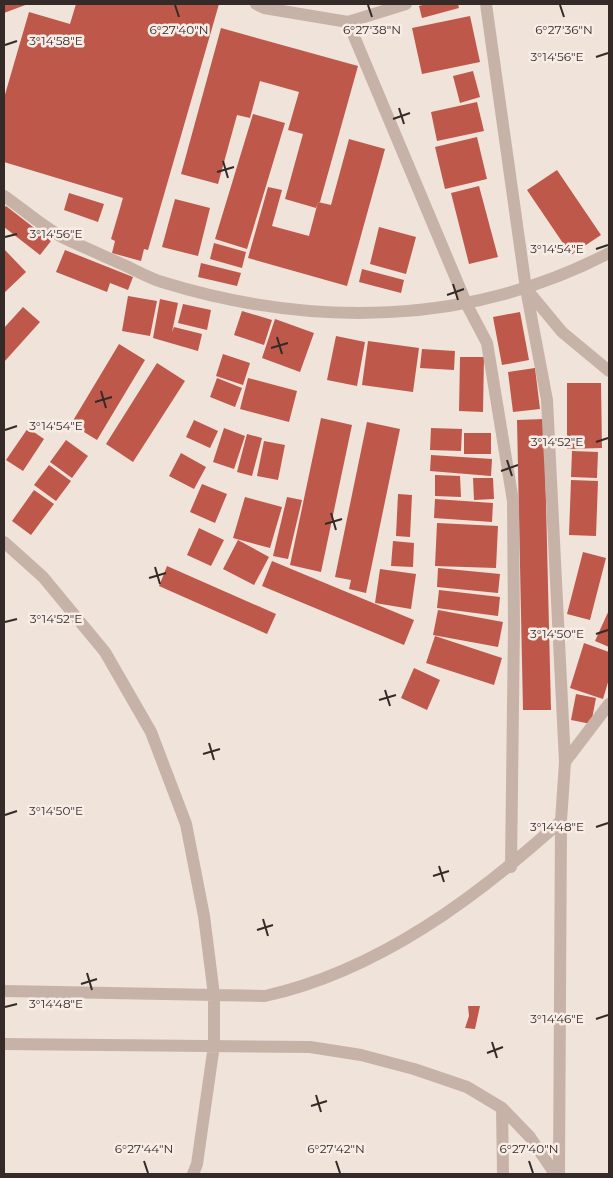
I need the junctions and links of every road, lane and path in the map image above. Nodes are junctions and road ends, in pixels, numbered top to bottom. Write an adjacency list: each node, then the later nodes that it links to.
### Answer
1 (256, 4): 4 (street)
2 (406, 4): 4 (street)
3 (486, 4): 7 (street)
4 (348, 22): 8 (street)
5 (4, 196): 8 (street)
6 (609, 253): 7 (street)
7 (526, 289): 8 (street); 9 (street); 12 (street)
8 (467, 305): 14 (street)
9 (609, 371)
10 (4, 542): 16 (street)
11 (609, 704): 12 (street)
12 (565, 762): 13 (street)
13 (561, 822): 14 (street); 23 (street)
14 (511, 867): 16 (street)
15 (4, 990): 16 (street)
16 (214, 994): 18 (street)
17 (4, 1044): 18 (street)
18 (214, 1045): 19 (street); 20 (street)
19 (502, 1108): 21 (street); 22 (street)
20 (193, 1174)
21 (503, 1174)
22 (556, 1174)
23 (559, 1174)

